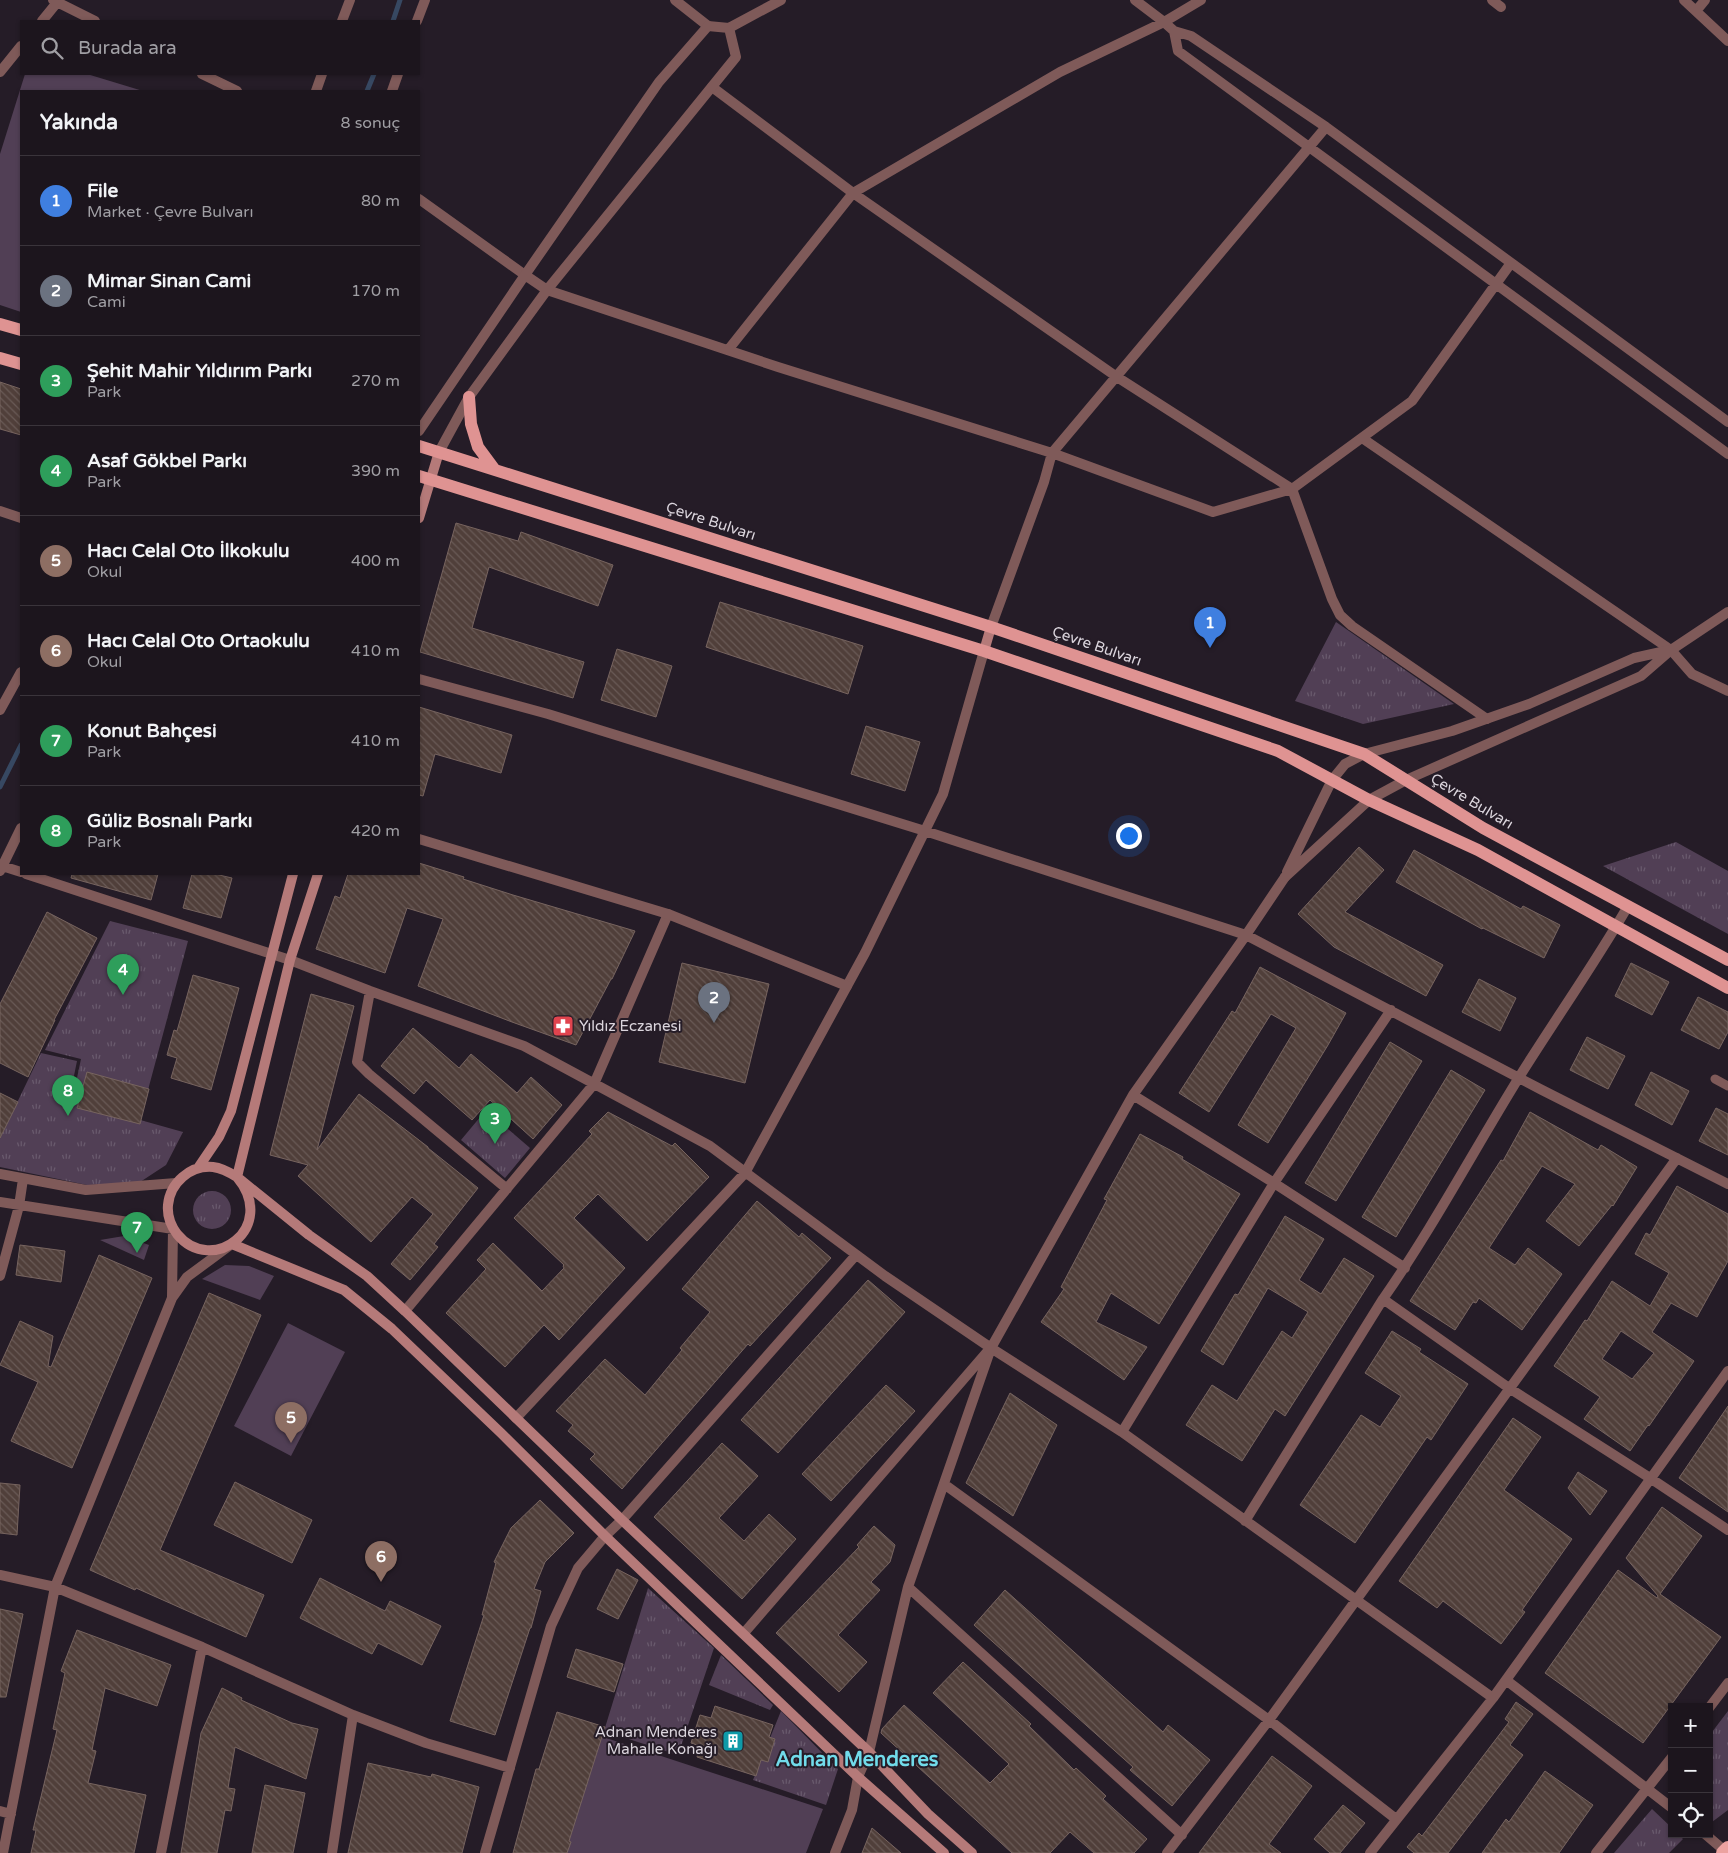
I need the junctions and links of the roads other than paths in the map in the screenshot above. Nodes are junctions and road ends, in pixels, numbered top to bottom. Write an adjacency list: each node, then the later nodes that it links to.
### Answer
1 (350, 0): 15 (street)
2 (425, 0): 16 (street)
3 (674, 0): 18 (street)
4 (781, 0): 19 (street)
5 (1136, 0): 17 (street)
6 (1201, 0): 17 (street)
7 (1492, 0): 11 (street)
8 (1684, 0): 12 (street)
9 (1705, 0): 12 (street)
10 (56, 1): 13 (street); 14 (street)
11 (1501, 8)
12 (1696, 11): 21 (street)
13 (43, 20)
14 (93, 20)
15 (342, 20)
16 (417, 20)
17 (1164, 22): 20 (street); 33 (street)
18 (708, 26): 19 (street); 36 (street)
19 (729, 28): 27 (street)
20 (1174, 31): 31 (street); 32 (street)
21 (1728, 41)
22 (20, 47): 23 (street)
23 (0, 72)
24 (204, 75): 28 (street)
25 (322, 75): 29 (street)
26 (398, 75): 30 (street)
27 (712, 88): 33 (street); 38 (street)
28 (235, 90)
29 (316, 90)
30 (392, 90)
31 (1326, 127): 32 (street); 35 (street)
32 (1309, 148): 37 (street); 44 (street)
33 (853, 193): 41 (street); 44 (street)
34 (420, 200): 36 (street)
35 (1511, 263): 37 (street); 46 (street)
36 (525, 275): 38 (street); 47 (street)
37 (1496, 285): 48 (street); 52 (street)
38 (547, 290): 41 (street); 45 (street)
39 (0, 324): 40 (main road)
40 (20, 330)
41 (728, 350): 51 (street)
42 (0, 358): 43 (main road)
43 (20, 364)
44 (1117, 377): 51 (street); 55 (street)
45 (469, 397): 50 (street); 53 (main road)
46 (1728, 422)
47 (420, 430)
48 (1362, 438): 55 (street); 61 (street)
49 (420, 446): 50 (main road, Çevre Bulvarı)
50 (439, 452): 53 (main road, Çevre Bulvarı); 54 (main road)
51 (1052, 453): 55 (street); 60 (street)
52 (1728, 454)
53 (495, 470): 60 (main road, Çevre Bulvarı)
54 (425, 477): 57 (main road); 62 (main road)
55 (1292, 489): 67 (street)
56 (0, 511): 58 (street)
57 (420, 511)
58 (20, 518)
59 (1728, 612): 61 (street)
60 (991, 627): 62 (main road); 68 (main road, Çevre Bulvarı)
61 (1671, 650): 65 (street); 67 (street); 70 (street)
62 (984, 651): 69 (main road); 73 (street)
63 (20, 674): 66 (street)
64 (420, 679): 73 (street)
65 (1728, 691)
66 (0, 710)
67 (1487, 719): 68 (street)
68 (1364, 754): 69 (street); 70 (main road, Çevre Bulvarı)
69 (1332, 780): 71 (main road); 80 (street)
70 (1406, 780): 71 (street); 81 (main road, Çevre Bulvarı)
71 (1369, 800): 80 (street); 83 (main road)
72 (20, 830): 75 (street)
73 (925, 831): 84 (street); 88 (street)
74 (420, 839): 82 (street)
75 (1, 868): 76 (street)
76 (20, 872)
77 (29, 875): 85 (street)
78 (293, 875): 85 (main road)
79 (318, 875): 86 (main road)
80 (1285, 877): 84 (street)
81 (1628, 906): 83 (street); 87 (main road, Çevre Bulvarı)
82 (668, 914): 88 (street); 94 (street)
83 (1616, 927): 89 (main road); 92 (street)
84 (1246, 935): 91 (street); 96 (street)
85 (272, 954): 86 (street); 98 (main road)
86 (290, 960): 90 (street); 101 (main road)
87 (1728, 960)
88 (847, 986): 99 (street)
89 (1728, 988)
90 (370, 991): 94 (street); 106 (street)
91 (1390, 1010): 92 (street); 103 (street)
92 (1519, 1078): 97 (street); 112 (street)
93 (1715, 1079): 95 (lane)
94 (594, 1084): 99 (street); 106 (street)
95 (1728, 1086)
96 (1133, 1095): 103 (street); 117 (street)
97 (1677, 1158): 105 (street); 119 (street)
98 (198, 1168): 101 (main road); 104 (main road)
99 (745, 1173): 111 (street); 120 (street)
100 (0, 1174): 102 (street)
101 (237, 1177): 110 (main road); 116 (main road)
102 (23, 1179): 104 (street); 108 (street)
103 (1274, 1183): 112 (street); 121 (street)
104 (176, 1184): 109 (main road)
105 (1728, 1184)
106 (507, 1189): 116 (street)
107 (0, 1202): 108 (street)
108 (19, 1206): 109 (street); 113 (street)
109 (173, 1229): 110 (main road); 114 (street)
110 (232, 1244): 114 (street); 127 (main road)
111 (856, 1255): 117 (street); 124 (street)
112 (1405, 1268): 115 (street)
113 (0, 1276)
114 (172, 1298): 129 (street)
115 (1383, 1300): 119 (street); 125 (street)
116 (405, 1311): 120 (main road)
117 (991, 1348): 121 (street); 123 (street); 132 (street)
118 (1728, 1370): 122 (street)
119 (1509, 1388): 122 (street); 131 (street)
120 (516, 1418): 124 (main road)
121 (1122, 1432): 125 (street)
122 (1650, 1478): 126 (street); 134 (street)
123 (944, 1484): 130 (street); 139 (street)
124 (622, 1520): 127 (street); 132 (main road)
125 (1245, 1521): 131 (street)
126 (1728, 1530)
127 (604, 1536): 142 (street); 143 (main road)
128 (0, 1575): 129 (street)
129 (55, 1587): 133 (street); 147 (street)
130 (908, 1587): 140 (street); 149 (street)
131 (1357, 1599): 136 (street); 139 (street)
132 (744, 1633): 140 (main road)
133 (202, 1647): 138 (street); 153 (street)
134 (1506, 1680): 136 (street); 144 (street)
135 (1728, 1683): 137 (street)
136 (1494, 1698): 148 (street)
137 (1713, 1703)
138 (353, 1715): 142 (street); 154 (street)
139 (1269, 1720): 148 (street); 149 (street)
140 (869, 1752): 143 (street); 158 (main road)
141 (1668, 1762): 144 (street)
142 (510, 1768): 155 (street)
143 (858, 1777): 156 (street); 157 (main road)
144 (1648, 1789): 145 (street); 161 (street)
145 (1668, 1805)
146 (0, 1812): 147 (street)
147 (12, 1814): 152 (street)
148 (1396, 1819): 160 (street)
149 (1182, 1835): 159 (street)
150 (1710, 1838): 151 (street)
151 (1725, 1851)
152 (3, 1853)
153 (161, 1853)
154 (332, 1853)
155 (485, 1853)
156 (835, 1853)
157 (944, 1853)
158 (972, 1853)
159 (1167, 1853)
160 (1370, 1853)
161 (1596, 1853)

